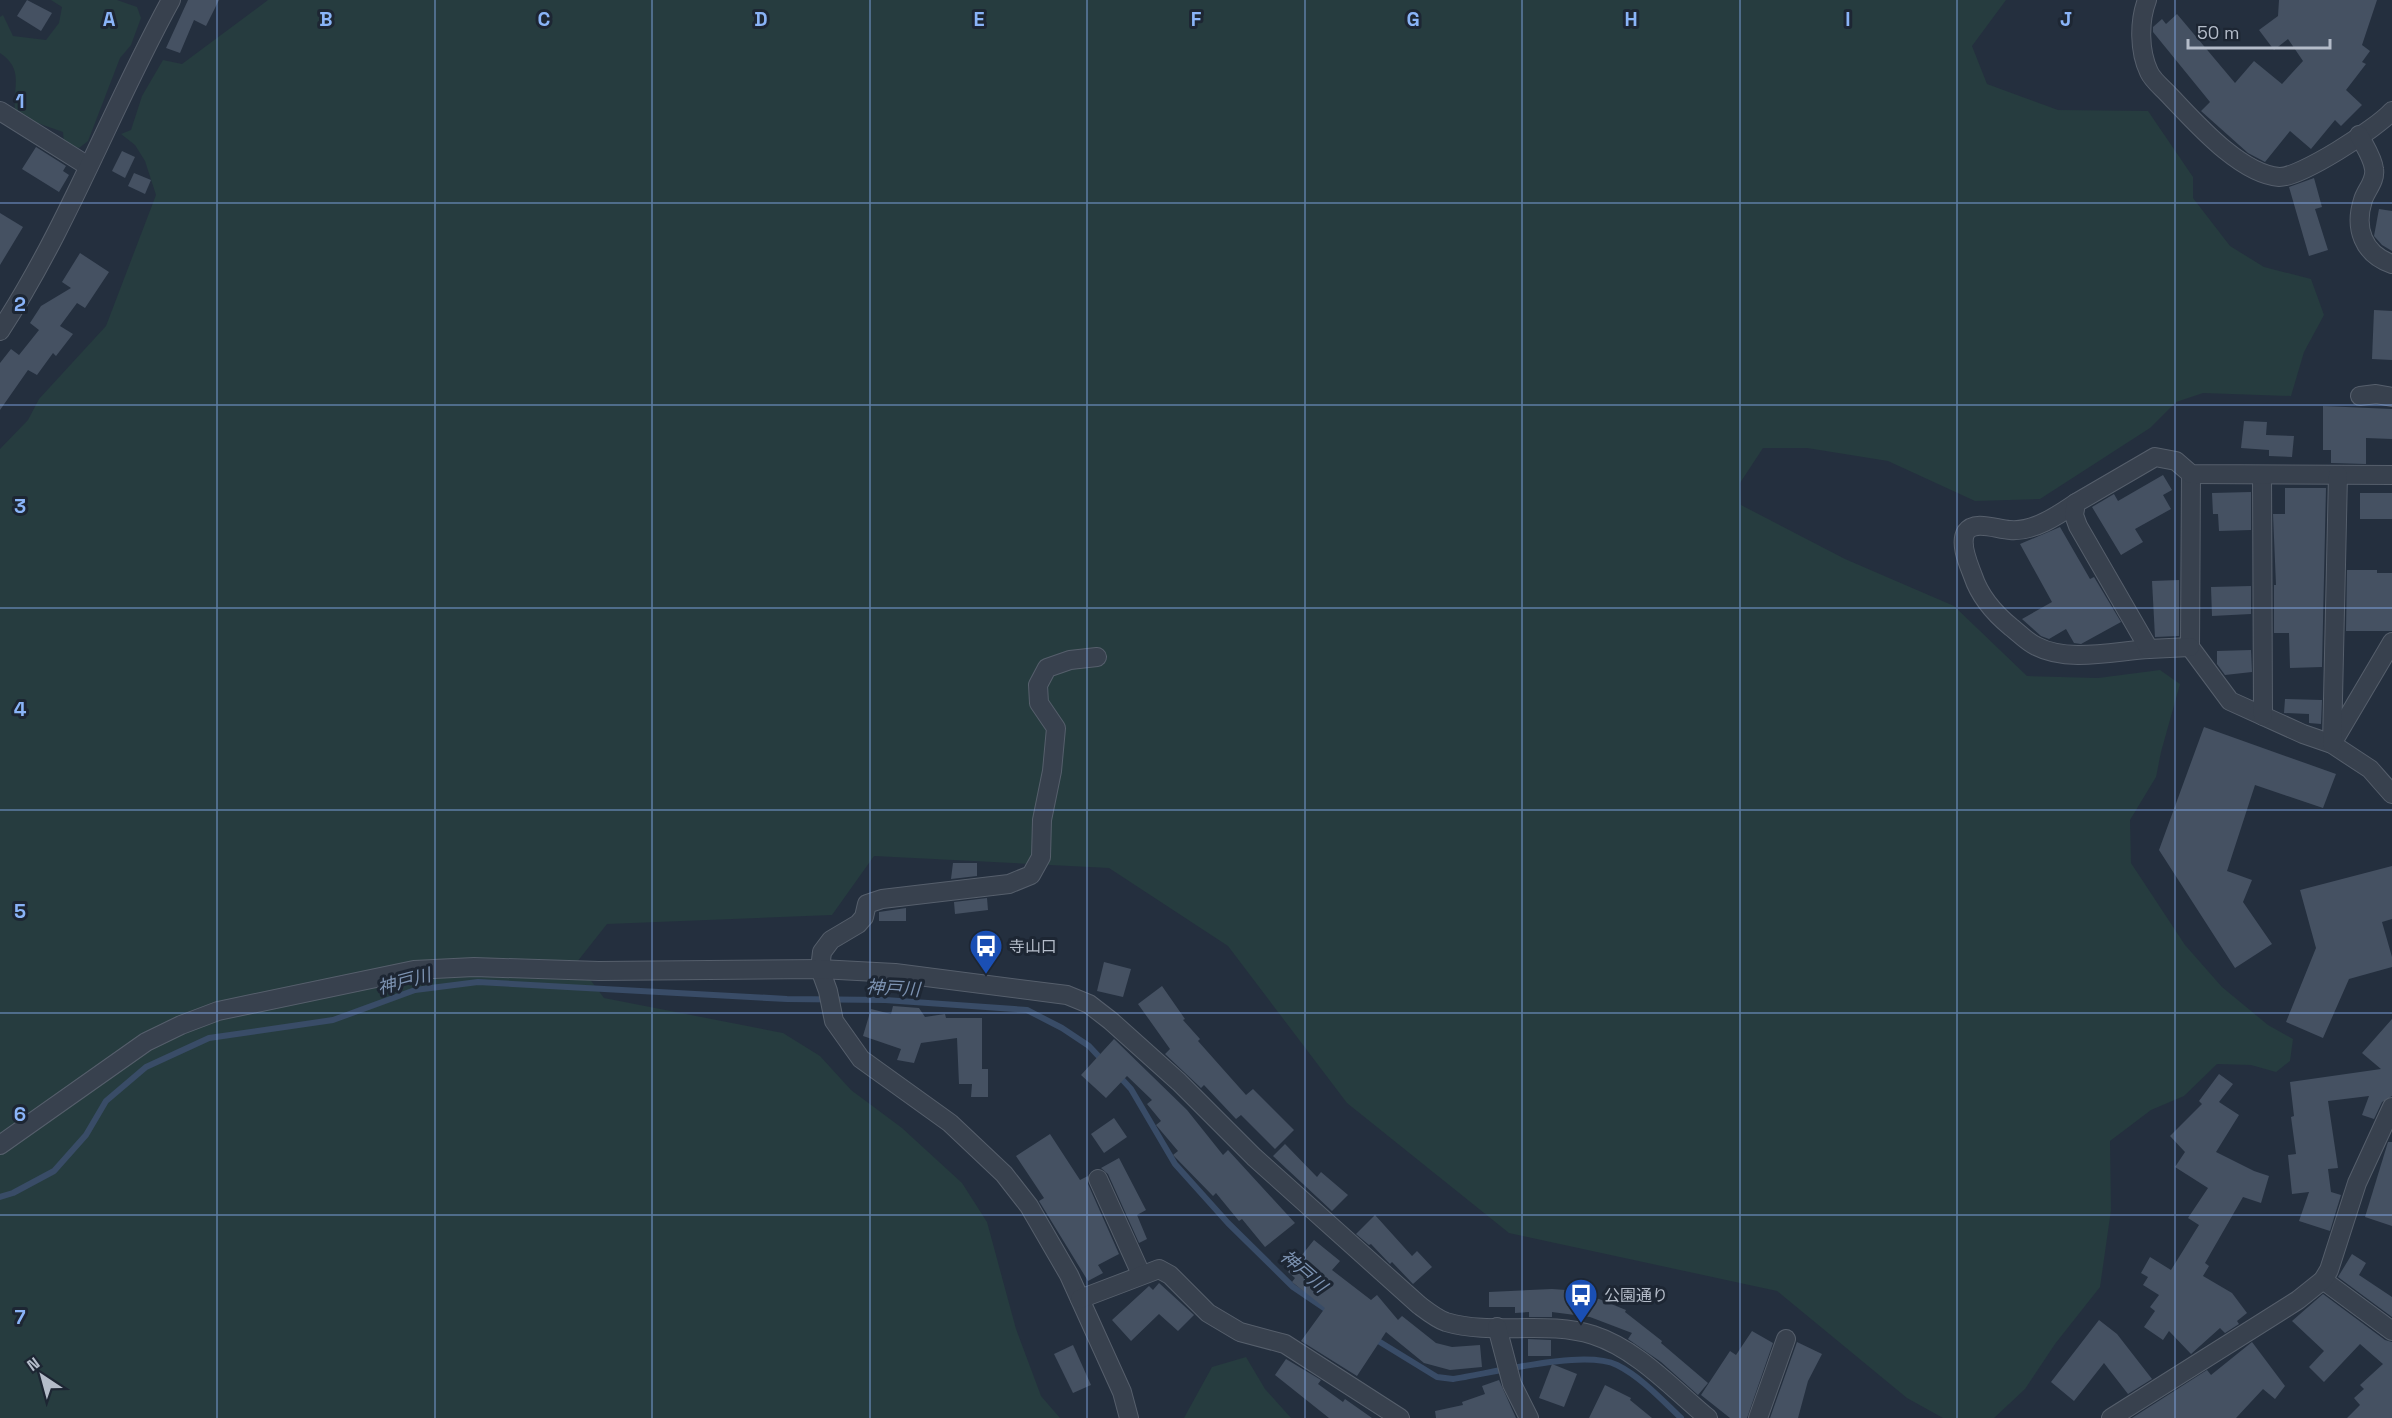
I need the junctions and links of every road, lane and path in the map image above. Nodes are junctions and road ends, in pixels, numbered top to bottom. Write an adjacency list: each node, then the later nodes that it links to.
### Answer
1 (171, 0): 6 (street)
2 (2147, 0): 5 (street)
3 (0, 111): 6 (street)
4 (2392, 111): 5 (street)
5 (2359, 135): 7 (street)
6 (88, 166): 8 (street)
7 (2392, 264)
8 (0, 331)
9 (2360, 396): 10 (street)
10 (2392, 398)
11 (2191, 474): 12 (street); 15 (street); 17 (street)
12 (2262, 475): 13 (street); 20 (street)
13 (2338, 475): 14 (street); 21 (street)
14 (2392, 475)
15 (2076, 503): 18 (street); 18 (street)
16 (2392, 642): 21 (street)
17 (2190, 647): 18 (street); 20 (street)
18 (2149, 649)
19 (1097, 657): 23 (street)
20 (2263, 716): 21 (street)
21 (2332, 744): 22 (street)
22 (2392, 794)
23 (820, 969): 25 (street); 29 (street); 30 (street)
24 (2392, 1107): 28 (street)
25 (0, 1145)
26 (1098, 1179): 27 (street)
27 (1141, 1274): 29 (street); 34 (street)
28 (2323, 1280): 31 (street); 38 (street)
29 (1080, 1299): 33 (street)
30 (1497, 1328): 35 (street); 36 (street)
31 (2392, 1331)
32 (1786, 1339): 37 (street)
33 (1129, 1418)
34 (1400, 1418)
35 (1529, 1418)
36 (1708, 1418)
37 (1758, 1418)
38 (2110, 1418)

